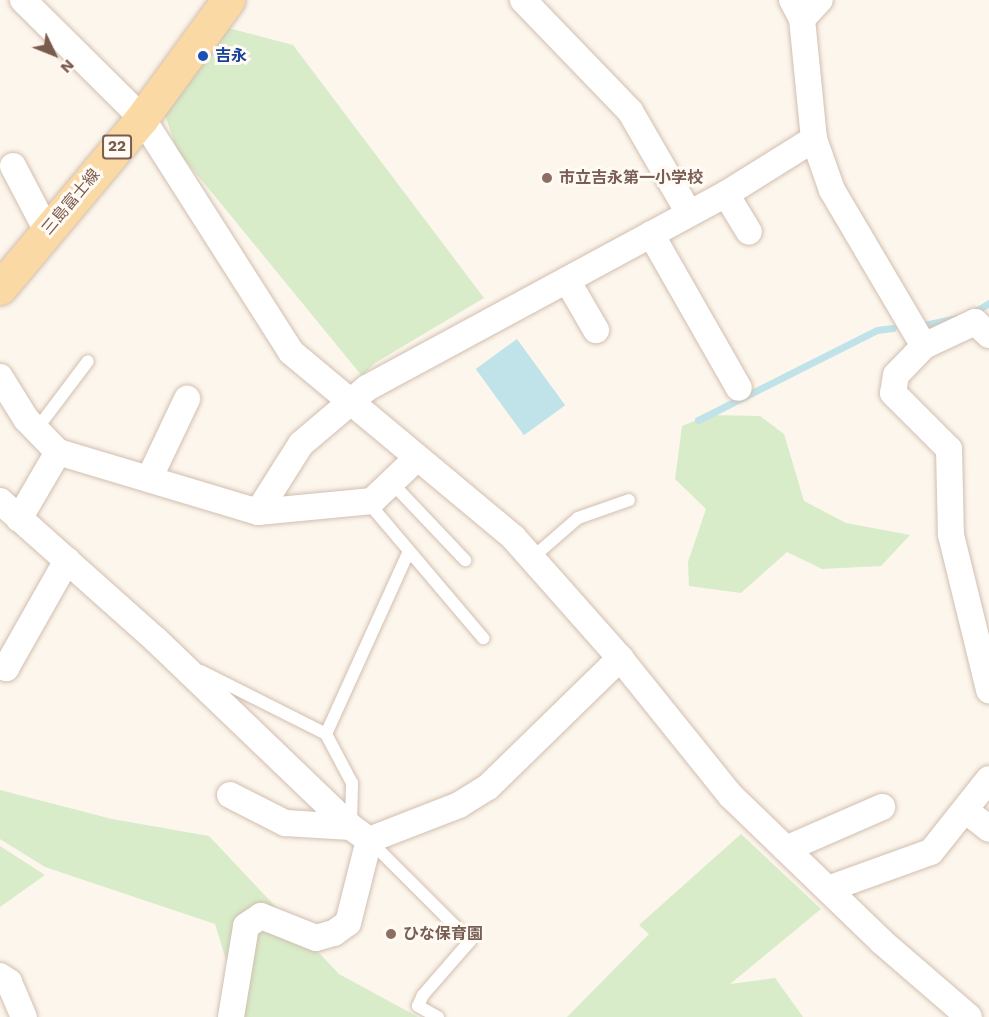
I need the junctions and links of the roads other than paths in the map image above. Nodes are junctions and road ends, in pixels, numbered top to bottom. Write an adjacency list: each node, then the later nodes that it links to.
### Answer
1 (23, 0): 6 (street)
2 (228, 0): 6 (main road, 三島富士線 / 22)
3 (523, 0): 10 (street)
4 (820, 0): 5 (street)
5 (797, 9): 7 (street)
6 (142, 118): 11 (main road, 三島富士線 / 22); 23 (street)
7 (814, 139): 9 (street); 17 (street)
8 (13, 166): 11 (street)
9 (726, 194): 10 (street); 12 (street)
10 (689, 213): 13 (street)
11 (47, 231): 15 (main road, 三島富士線 / 22)
12 (749, 232)
13 (651, 234): 14 (street); 21 (street)
14 (567, 280): 16 (street); 23 (street)
15 (0, 288)
16 (596, 330)
17 (914, 331): 18 (street); 42 (street)
18 (989, 335)
19 (88, 361): 24 (lane)
20 (0, 376): 24 (street)
21 (739, 388)
22 (187, 399): 27 (street)
23 (347, 402): 26 (street); 32 (street)
24 (36, 429): 25 (street)
25 (58, 452): 27 (street); 33 (street)
26 (417, 458): 28 (street); 35 (street)
27 (149, 479): 32 (street)
28 (391, 482): 31 (street); 37 (lane)
29 (629, 500): 35 (lane)
30 (0, 501): 33 (street)
31 (367, 501): 32 (street); 34 (lane)
32 (258, 512)
33 (19, 519): 36 (street)
34 (408, 551): 38 (lane); 43 (lane)
35 (532, 558): 39 (street)
36 (67, 560): 40 (street); 41 (street)
37 (465, 560)
38 (483, 638)
39 (620, 658): 49 (street); 50 (street)
40 (176, 659): 43 (lane); 49 (street)
41 (0, 665)
42 (989, 690)
43 (326, 734): 49 (lane)
44 (989, 779): 47 (street)
45 (230, 795): 49 (street)
46 (882, 807): 50 (street)
47 (965, 810): 48 (street); 51 (street)
48 (989, 829)
49 (360, 833): 54 (street); 55 (lane)
50 (786, 849): 51 (street)
51 (828, 889): 56 (street)
52 (0, 976): 53 (street)
53 (24, 1017)
54 (231, 1017)
55 (438, 1017)
56 (969, 1017)

